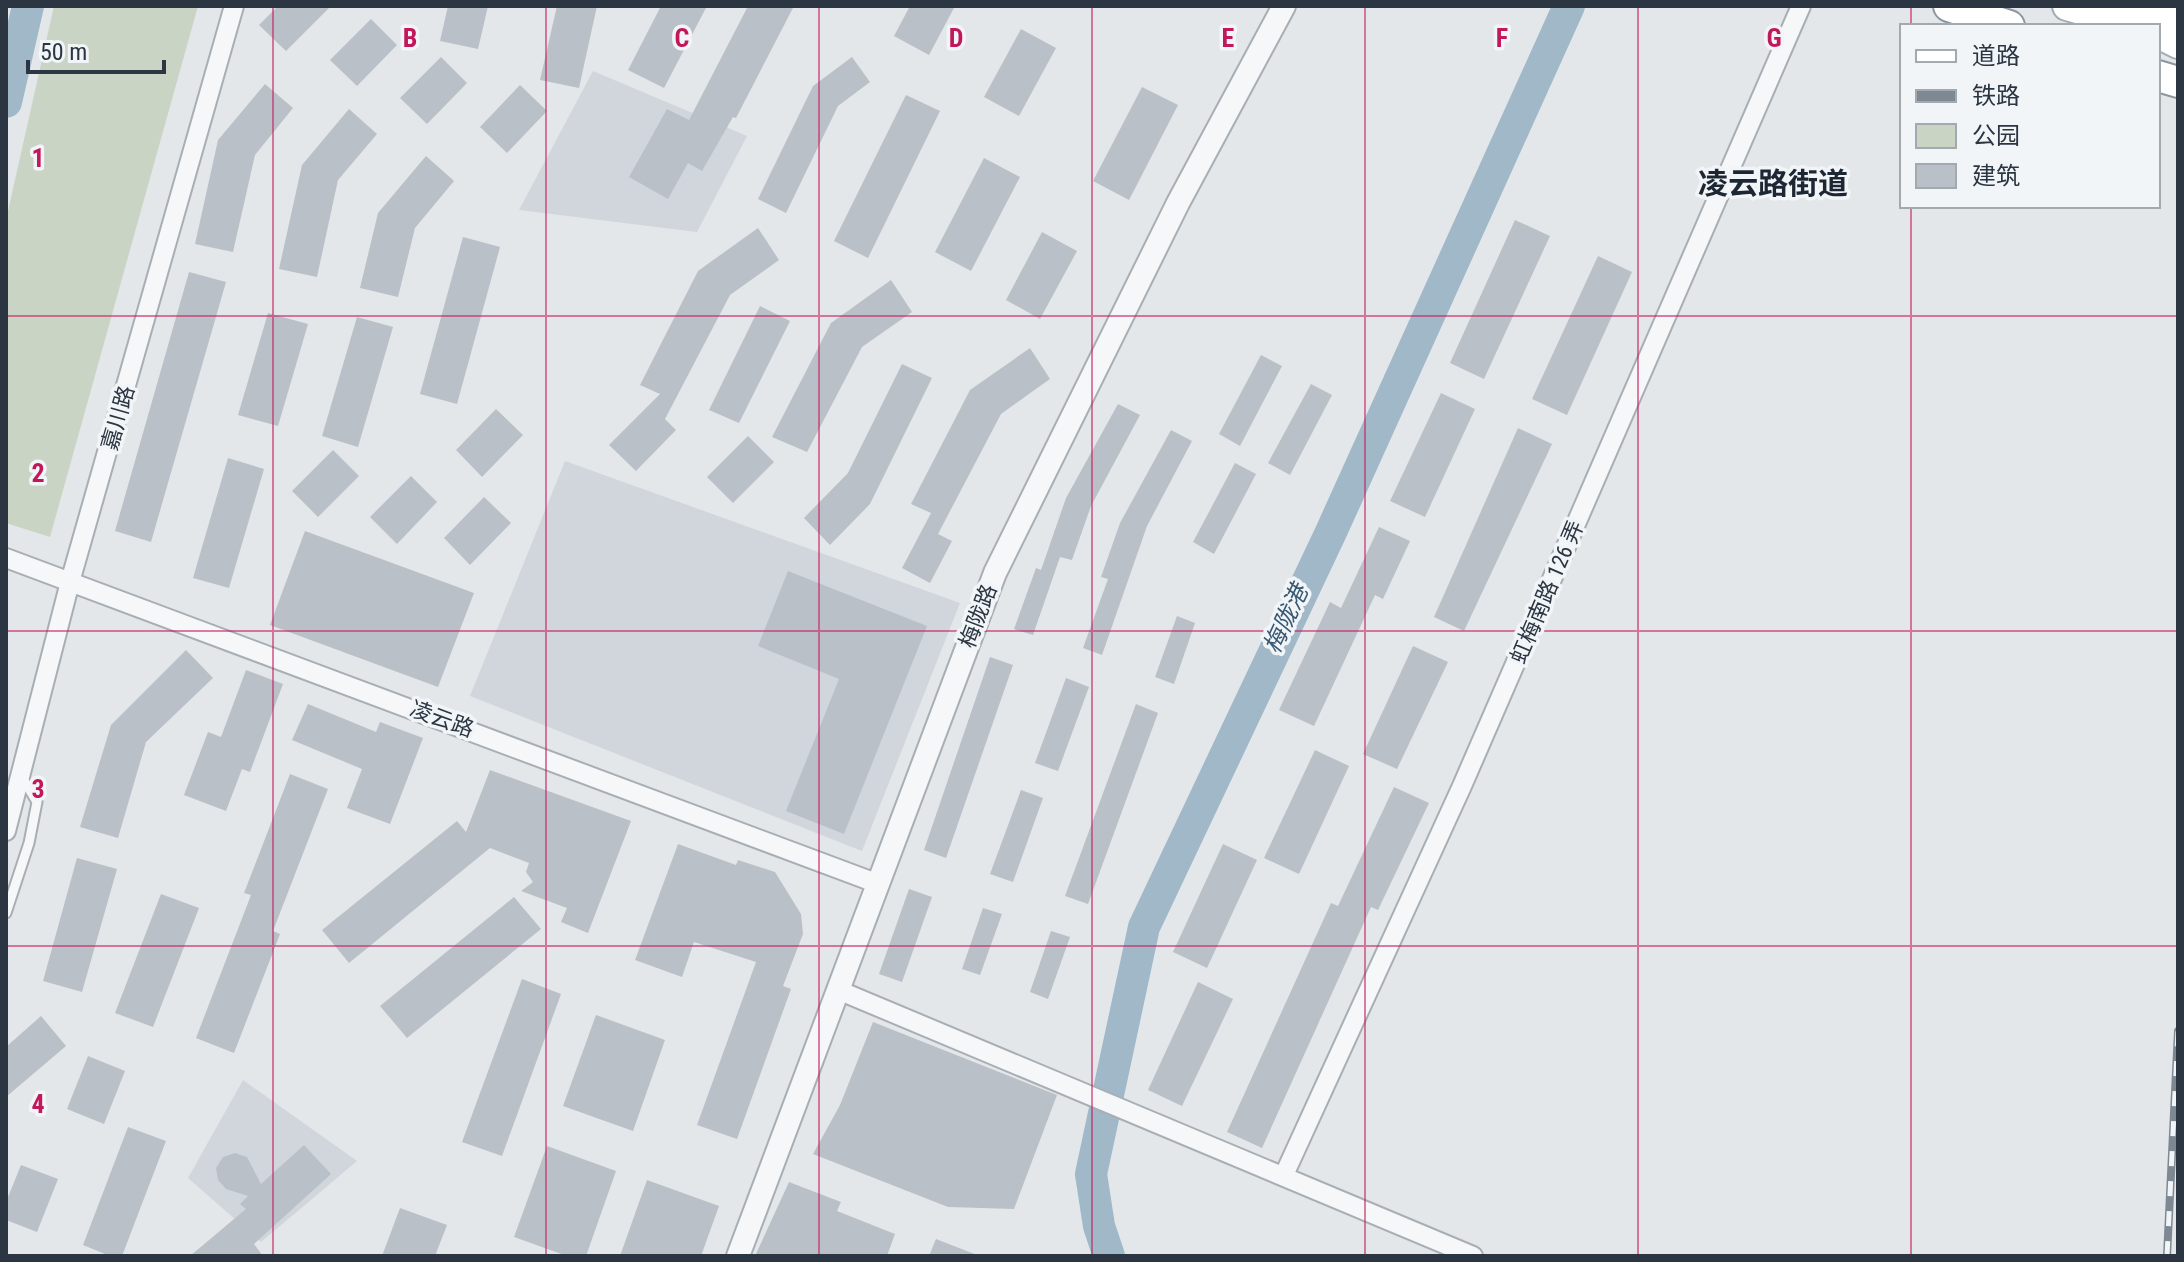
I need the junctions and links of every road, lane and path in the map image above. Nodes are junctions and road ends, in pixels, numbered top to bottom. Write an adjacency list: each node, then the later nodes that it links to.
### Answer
1 (234, 6): 11 (street, 嘉川路)
2 (1284, 6): 14 (street, 梅陇路)
3 (1801, 6): 17 (street, 虹梅南路 126 弄)
4 (1949, 6): 7 (highway)
5 (2067, 6): 8 (main road)
6 (2125, 6): 9 (highway)
7 (2003, 24)
8 (2129, 24)
9 (2178, 24)
10 (6, 558): 11 (street, 凌云路)
11 (70, 582): 12 (street, 嘉川路); 14 (street, 凌云路)
12 (21, 775): 13 (street, 嘉川路); 15 (lane)
13 (6, 831)
14 (876, 883): 16 (street, 梅陇路)
15 (6, 913)
16 (838, 990): 17 (street); 18 (street, 梅陇路)
17 (1284, 1175): 19 (street)
18 (738, 1256)
19 (1473, 1256)

